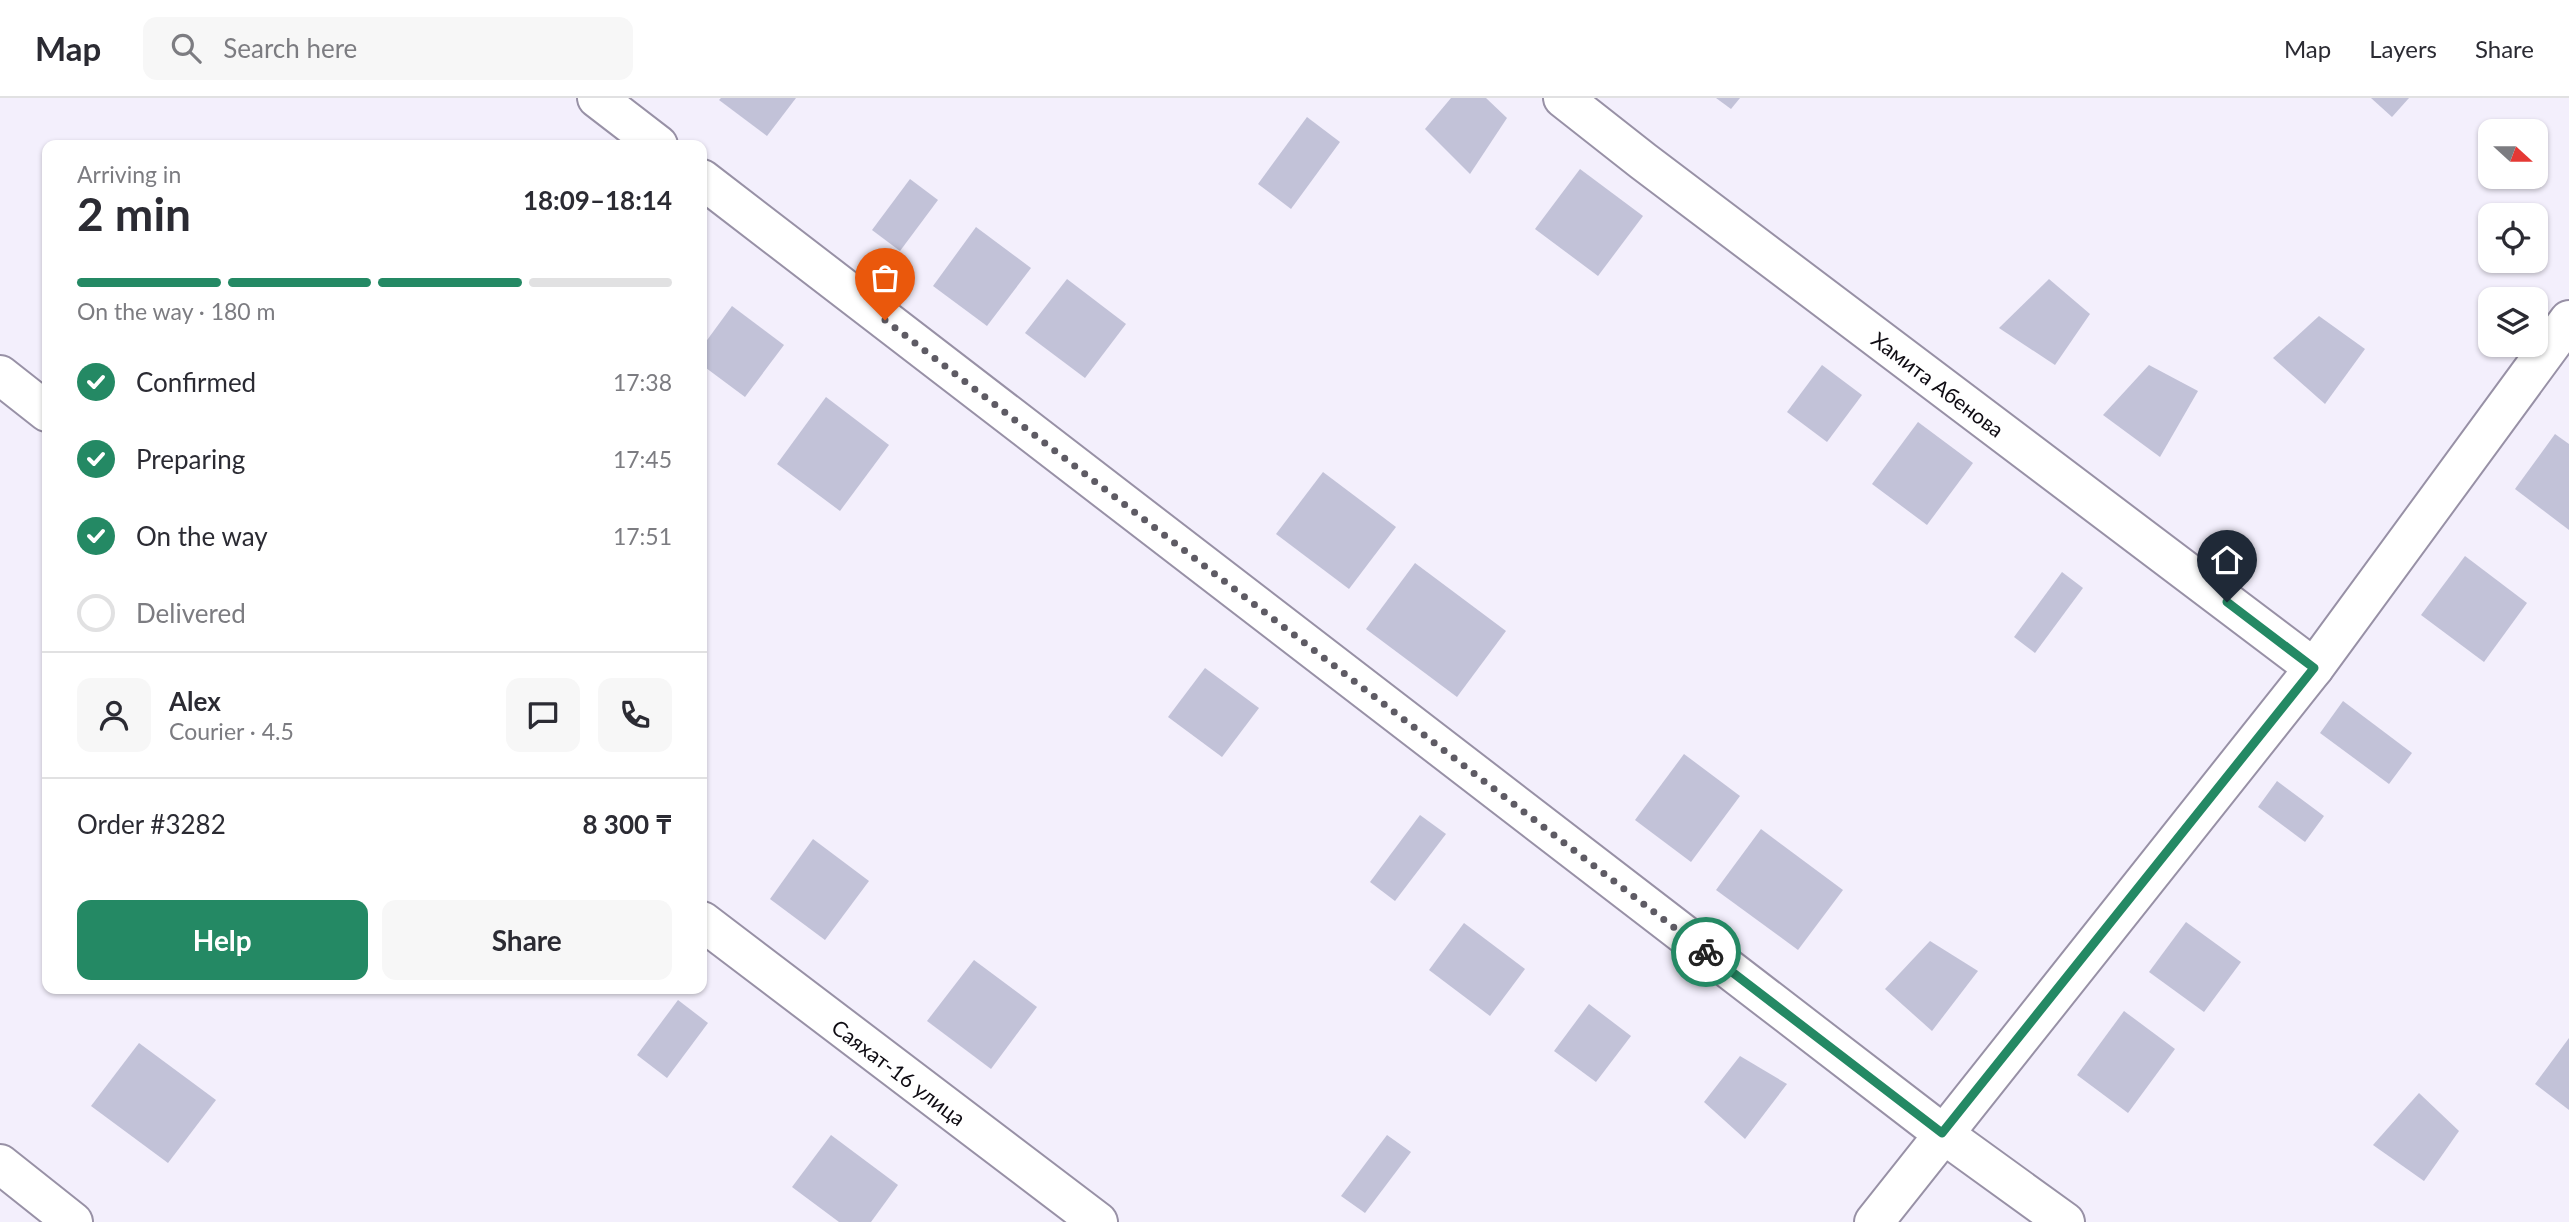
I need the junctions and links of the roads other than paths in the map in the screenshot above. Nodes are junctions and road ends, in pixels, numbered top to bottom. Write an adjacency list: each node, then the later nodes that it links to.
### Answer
1 (597, 98): 3 (street)
2 (1563, 98): 8 (street, Хамита Абенова)
3 (652, 140)
4 (707, 183): 10 (street)
5 (2569, 320): 8 (street)
6 (0, 375): 7 (street)
7 (42, 408)
8 (2314, 668): 10 (street)
9 (707, 925): 13 (street, Саяхат-16 улица)
10 (1942, 1133): 14 (street); 15 (street)
11 (0, 1164): 12 (street)
12 (73, 1222)
13 (1098, 1222)
14 (1874, 1222)
15 (2065, 1222)

